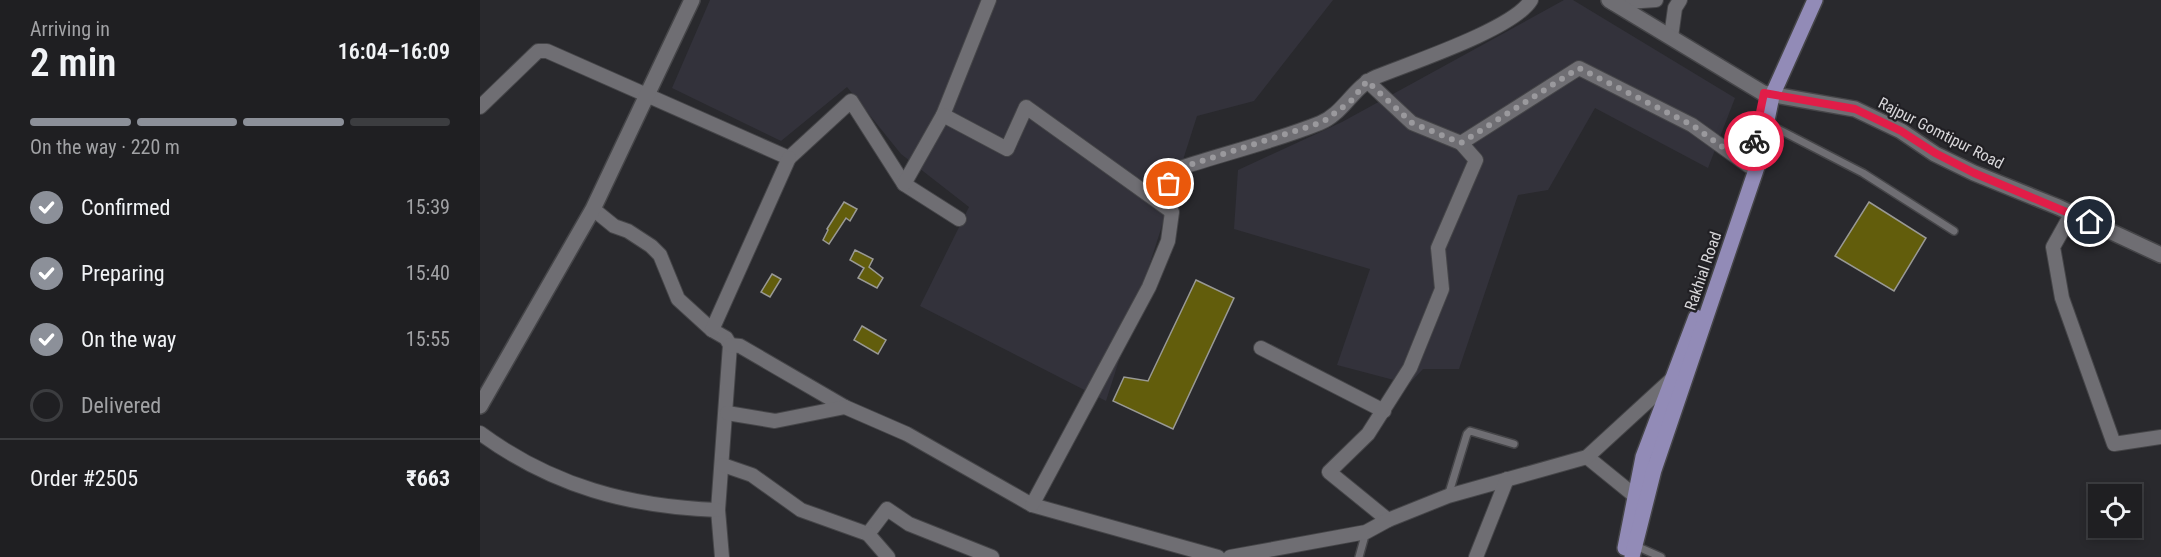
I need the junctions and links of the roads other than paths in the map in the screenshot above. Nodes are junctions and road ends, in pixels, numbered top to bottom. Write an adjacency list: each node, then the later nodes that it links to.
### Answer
1 (692, 0): 11 (main road)
2 (989, 0): 13 (street)
3 (1531, 0): 9 (street)
4 (1656, 0): 7 (street)
5 (1680, 0): 8 (street)
6 (1815, 0): 10 (main road, Rakhial Road)
7 (1611, 1): 8 (main road, Rajpur Gomtipur Road)
8 (1671, 38): 10 (main road, Rajpur Gomtipur Road)
9 (1367, 81): 15 (street); 20 (street)
10 (1768, 94): 14 (main road, Rakhial Road); 17 (main road, Rakhial Road); 21 (main road, Rajpur Gomtipur Road)
11 (647, 96): 12 (street); 16 (street); 19 (main road)
12 (480, 107)
13 (943, 115): 18 (street); 20 (street)
14 (1768, 124): 23 (lane); 46 (main road, Rakhial Road)
15 (1461, 143): 17 (street); 31 (street)
16 (789, 158): 18 (street); 25 (street)
17 (1749, 166): 28 (main road, Rakhial Road)
18 (904, 184): 22 (street)
19 (592, 209): 25 (street); 29 (main road)
20 (1172, 212): 41 (street)
21 (2072, 213): 24 (main road, Rajpur Gomtipur Road); 34 (street)
22 (959, 219)
23 (1954, 231)
24 (2161, 255)
25 (712, 330): 26 (street)
26 (730, 345): 30 (street); 32 (street)
27 (1261, 348): 31 (street)
28 (1672, 379): 36 (street); 40 (main road, Rakhial Road)
29 (480, 406)
30 (845, 407): 32 (street); 41 (street)
31 (1384, 411): 43 (street)
32 (727, 413): 37 (street)
33 (480, 433): 42 (street)
34 (2161, 436)
35 (1514, 444): 39 (lane)
36 (1587, 457): 38 (street); 40 (street)
37 (723, 465): 42 (street); 45 (street)
38 (1507, 479): 39 (street); 53 (street)
39 (1448, 496): 43 (street)
40 (1635, 496): 54 (main road, Rakhial Road)
41 (1032, 506): 50 (street)
42 (718, 510): 47 (street)
43 (1388, 520): 44 (street)
44 (1366, 532): 51 (street); 52 (lane)
45 (868, 534): 48 (street); 49 (street)
46 (1634, 551): 55 (lane)
47 (722, 557)
48 (888, 557)
49 (992, 557)
50 (1218, 557)
51 (1230, 557)
52 (1359, 557)
53 (1476, 557)
54 (1622, 557)
55 (1661, 557)

